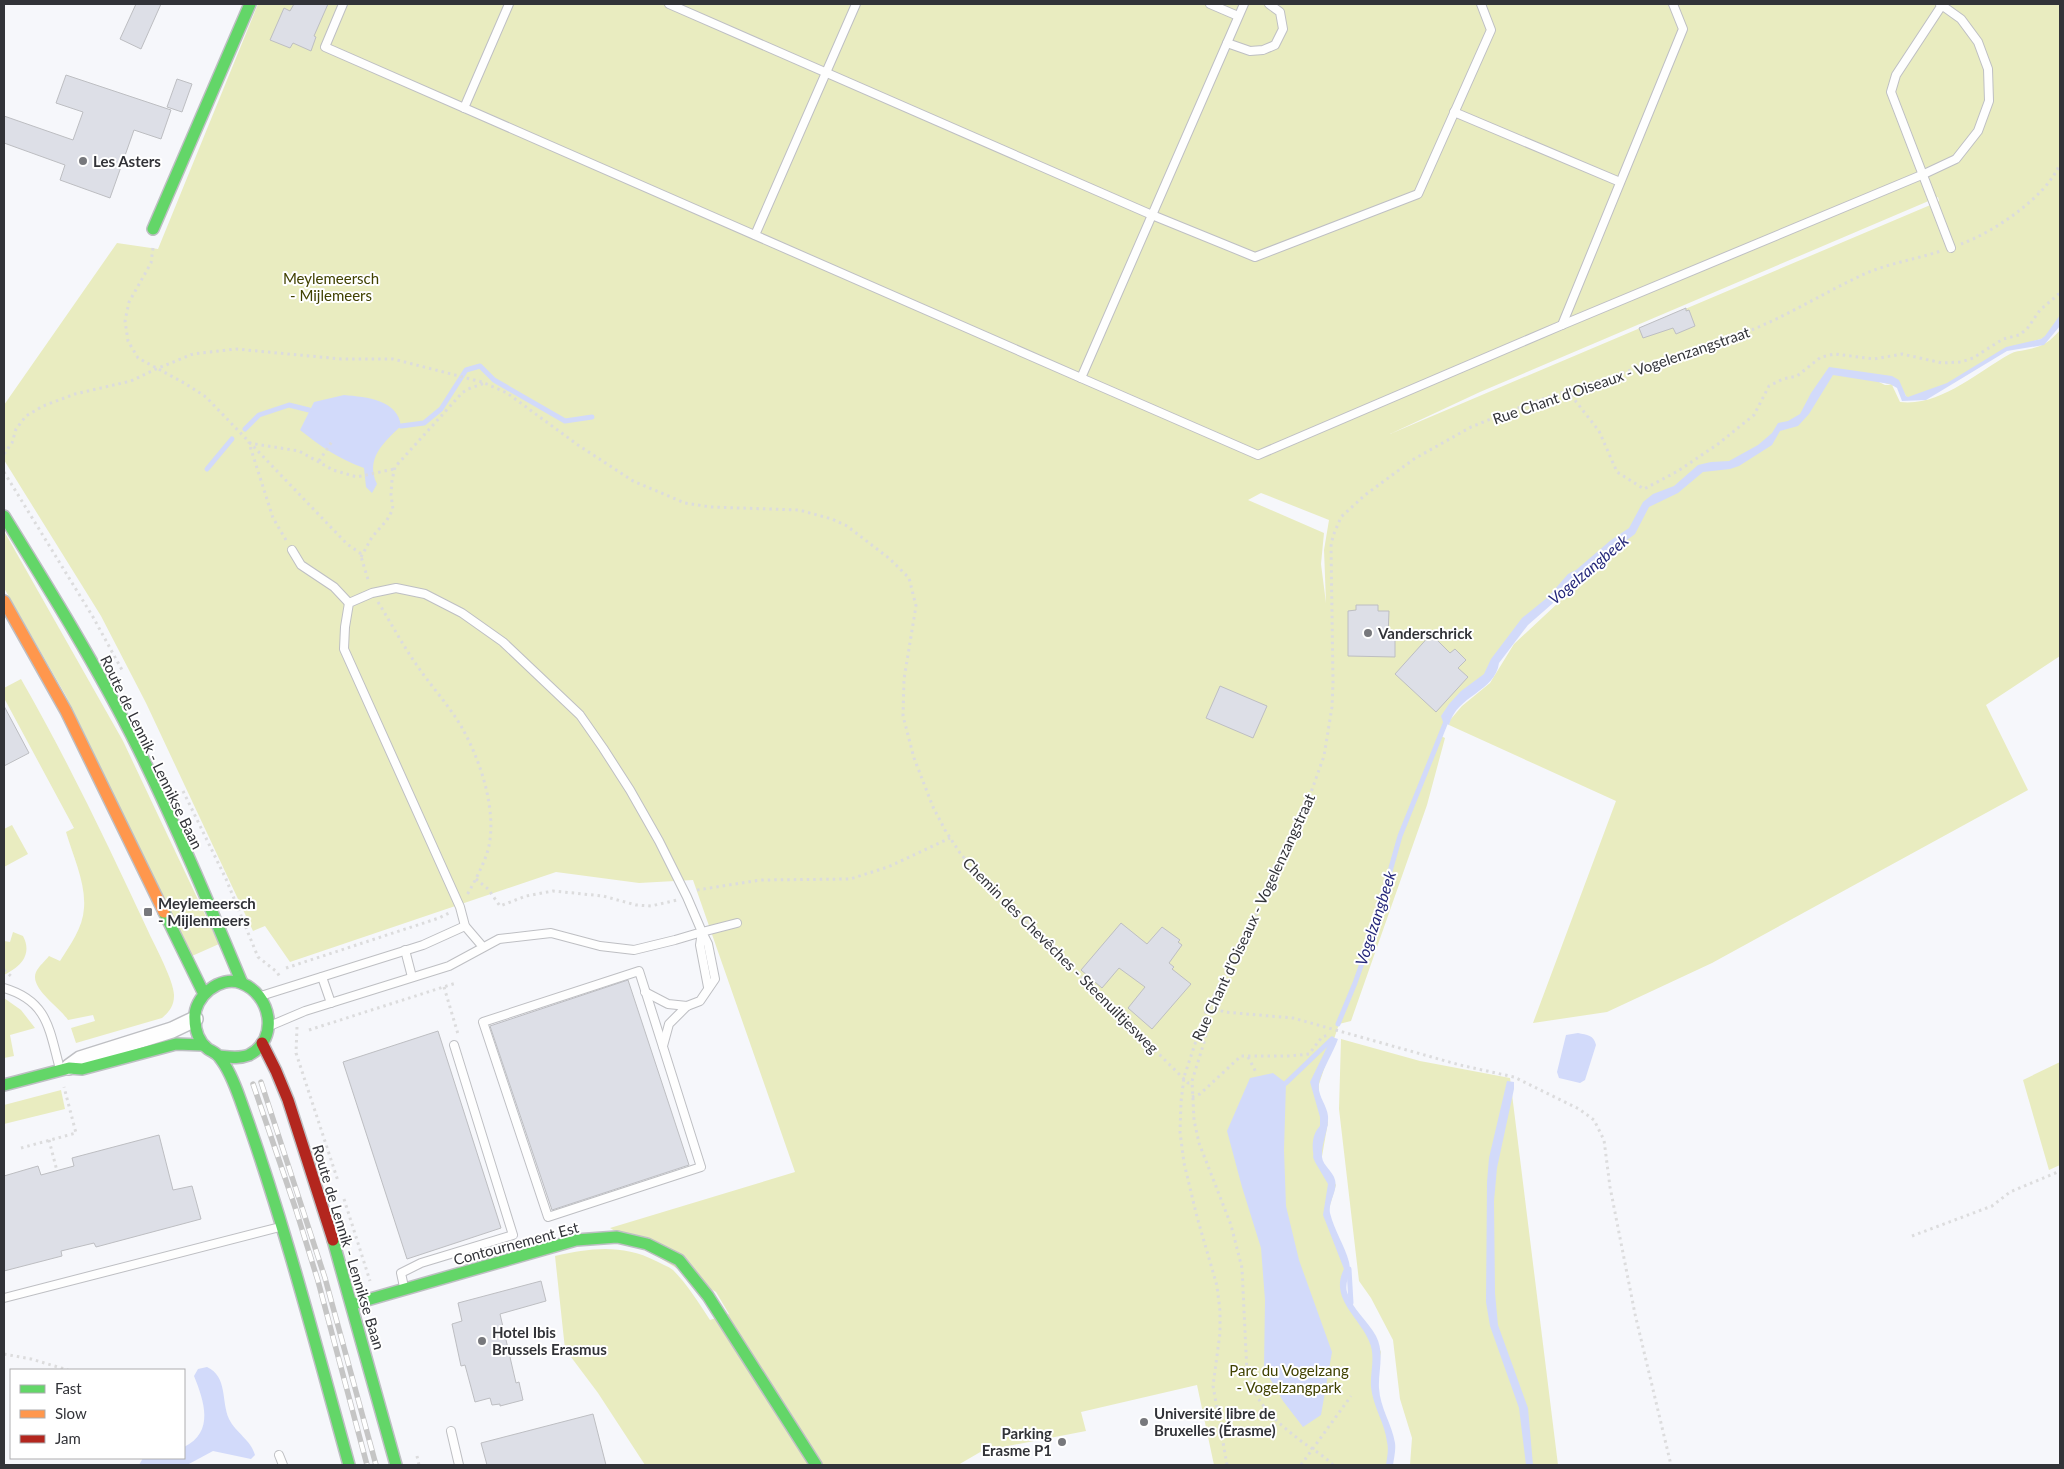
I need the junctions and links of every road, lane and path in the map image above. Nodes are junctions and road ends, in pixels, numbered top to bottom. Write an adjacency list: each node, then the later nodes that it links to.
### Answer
1 (250, 4): 21 (main road)
2 (343, 4): 15 (lane)
3 (509, 4): 15 (lane)
4 (669, 4): 14 (lane)
5 (856, 4): 14 (lane)
6 (1210, 4): 12 (lane)
7 (1244, 4): 12 (lane)
8 (1269, 4): 13 (lane)
9 (1481, 4): 16 (lane)
10 (1673, 4): 19 (lane)
11 (1941, 4): 18 (lane); 18 (lane)
12 (1238, 16): 13 (lane)
13 (1226, 43): 20 (lane)
14 (826, 72): 20 (lane); 22 (lane)
15 (464, 108): 22 (lane)
16 (1454, 112): 19 (lane); 20 (lane)
17 (2060, 164): 23 (path, Rue Chant d'Oiseaux - Vogelenzangstraat)
18 (1924, 174): 23 (lane); 25 (lane)
19 (1620, 182): 25 (lane)
20 (1152, 215): 26 (lane)
21 (153, 229)
22 (755, 235): 26 (lane)
23 (1951, 248): 28 (path, Rue Chant d'Oiseaux - Vogelenzangstraat)
24 (2060, 292): 28 (path)
25 (1562, 325): 26 (lane)
26 (1081, 378)
27 (485, 383): 30 (path, Chemin des Chevêches - Steenuiltjesweg); 32 (path); 38 (path, Chemin des Chevêches - Steenuiltjesweg)
28 (1567, 390): 56 (path, Rue Chant d'Oiseaux - Vogelenzangstraat)
29 (333, 440): 31 (path)
30 (4, 454)
31 (319, 461): 32 (path); 34 (path)
32 (394, 470): 35 (path)
33 (4, 516): 48 (main road, Route de Lennik - Lennikse Baan)
34 (292, 550): 37 (lane)
35 (361, 557)
36 (4, 601): 53 (main road)
37 (349, 603): 40 (lane); 42 (lane)
38 (950, 838): 40 (path); 71 (path, Chemin des Chevêches - Steenuiltjesweg)
39 (476, 879): 40 (path)
40 (686, 895): 43 (lane)
41 (737, 923): 43 (lane)
42 (465, 926): 44 (lane); 45 (lane)
43 (702, 932): 44 (lane); 57 (lane)
44 (483, 947): 46 (lane)
45 (405, 950): 46 (lane); 47 (lane)
46 (412, 977): 55 (lane)
47 (322, 978): 54 (lane); 55 (lane)
48 (242, 983): 53 (main road); 54 (main road)
49 (456, 983): 50 (path)
50 (444, 987): 61 (path); 65 (path)
51 (4, 988): 69 (lane)
52 (645, 992): 57 (lane); 66 (lane); 66 (lane)
53 (204, 994): 59 (main road)
54 (261, 996): 60 (main road)
55 (330, 1003): 60 (lane)
56 (1209, 1005): 58 (path, Rue Chant d'Oiseaux - Vogelenzangstraat); 100 (path)
57 (687, 1006): 66 (lane)
58 (1206, 1011): 71 (path, Rue Chant d'Oiseaux - Vogelenzangstraat); 72 (path)
59 (195, 1019): 64 (main road); 69 (street)
60 (269, 1026): 63 (main road)
61 (308, 1030)
62 (1328, 1035): 68 (path)
63 (262, 1043): 67 (main road); 83 (main road, Route de Lennik - Lennikse Baan)
64 (204, 1045): 67 (main road); 69 (main road)
65 (454, 1045): 81 (lane)
66 (663, 1046)
67 (219, 1056): 79 (main road)
68 (1248, 1057): 70 (path); 74 (path)
69 (64, 1069): 73 (main road); 75 (path)
70 (1257, 1074)
71 (1184, 1077): 72 (path, Chemin des Chevêches - Steenuiltjesweg); 97 (path, Rue Chant d'Oiseaux - Vogelenzangstraat)
72 (1192, 1083): 74 (path)
73 (4, 1085)
74 (1192, 1097): 87 (path)
75 (49, 1140): 76 (path); 77 (path)
76 (21, 1148)
77 (57, 1171)
78 (2060, 1171): 80 (path)
79 (282, 1227): 82 (lane); 93 (main road)
80 (1912, 1236)
81 (404, 1289): 83 (main road, Contournement Est); 96 (main road, Contournement Est)
82 (4, 1298)
83 (353, 1304): 94 (main road, Route de Lennik - Lennikse Baan)
84 (4, 1354): 85 (path)
85 (65, 1369)
86 (1351, 1396): 90 (path)
87 (1270, 1413): 88 (path); 90 (path)
88 (1264, 1418)
89 (450, 1431): 95 (lane)
90 (1314, 1448): 98 (path); 99 (path)
91 (279, 1455): 92 (lane)
92 (283, 1465)
93 (348, 1465)
94 (396, 1465)
95 (459, 1465)
96 (816, 1465)
97 (1227, 1465)
98 (1301, 1465)
99 (1332, 1465)
100 (1671, 1465)

